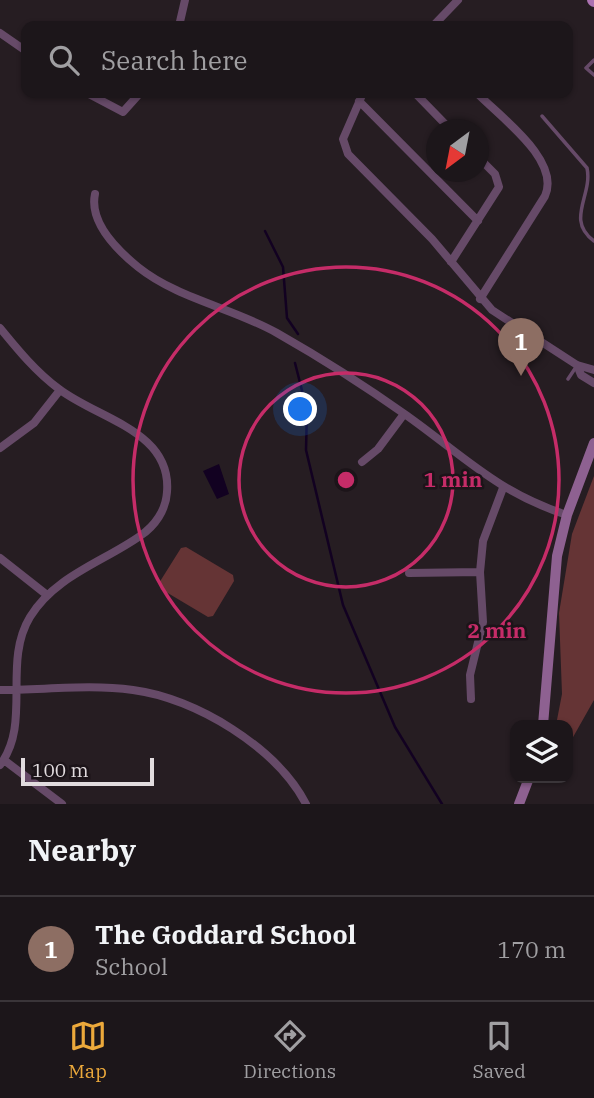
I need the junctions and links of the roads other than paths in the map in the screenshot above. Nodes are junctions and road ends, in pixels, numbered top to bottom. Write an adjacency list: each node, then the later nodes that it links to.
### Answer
1 (186, 0): 3 (street)
2 (458, 0): 4 (street)
3 (180, 21)
4 (438, 21)
5 (0, 33): 6 (street)
6 (21, 48)
7 (594, 60): 8 (lane)
8 (594, 75)
9 (96, 98): 10 (street)
10 (136, 98)
11 (361, 98): 21 (street)
12 (362, 98): 19 (street)
13 (420, 98): 16 (street)
14 (482, 98): 22 (street)
15 (542, 116): 20 (lane)
16 (440, 119)
17 (489, 168): 19 (street)
18 (95, 194): 29 (street)
19 (478, 221): 21 (street)
20 (594, 241)
21 (451, 261): 22 (street)
22 (480, 299): 24 (street)
23 (0, 328): 28 (street)
24 (577, 365): 25 (street); 26 (lane); 27 (street)
25 (594, 370)
26 (568, 379)
27 (594, 383)
28 (60, 390): 31 (street); 38 (street)
29 (404, 414): 32 (street); 33 (street)
30 (594, 443): 34 (street)
31 (0, 448)
32 (362, 462)
33 (503, 488): 34 (street); 36 (street)
34 (567, 515): 42 (street)
35 (0, 558): 38 (street)
36 (480, 572): 37 (street); 41 (street)
37 (409, 573)
38 (47, 595): 40 (street)
39 (0, 690): 40 (street)
40 (14, 690): 43 (street); 46 (street)
41 (471, 699)
42 (544, 720)
43 (2, 763): 45 (street)
44 (527, 783): 47 (street)
45 (62, 804)
46 (306, 804)
47 (519, 804)

